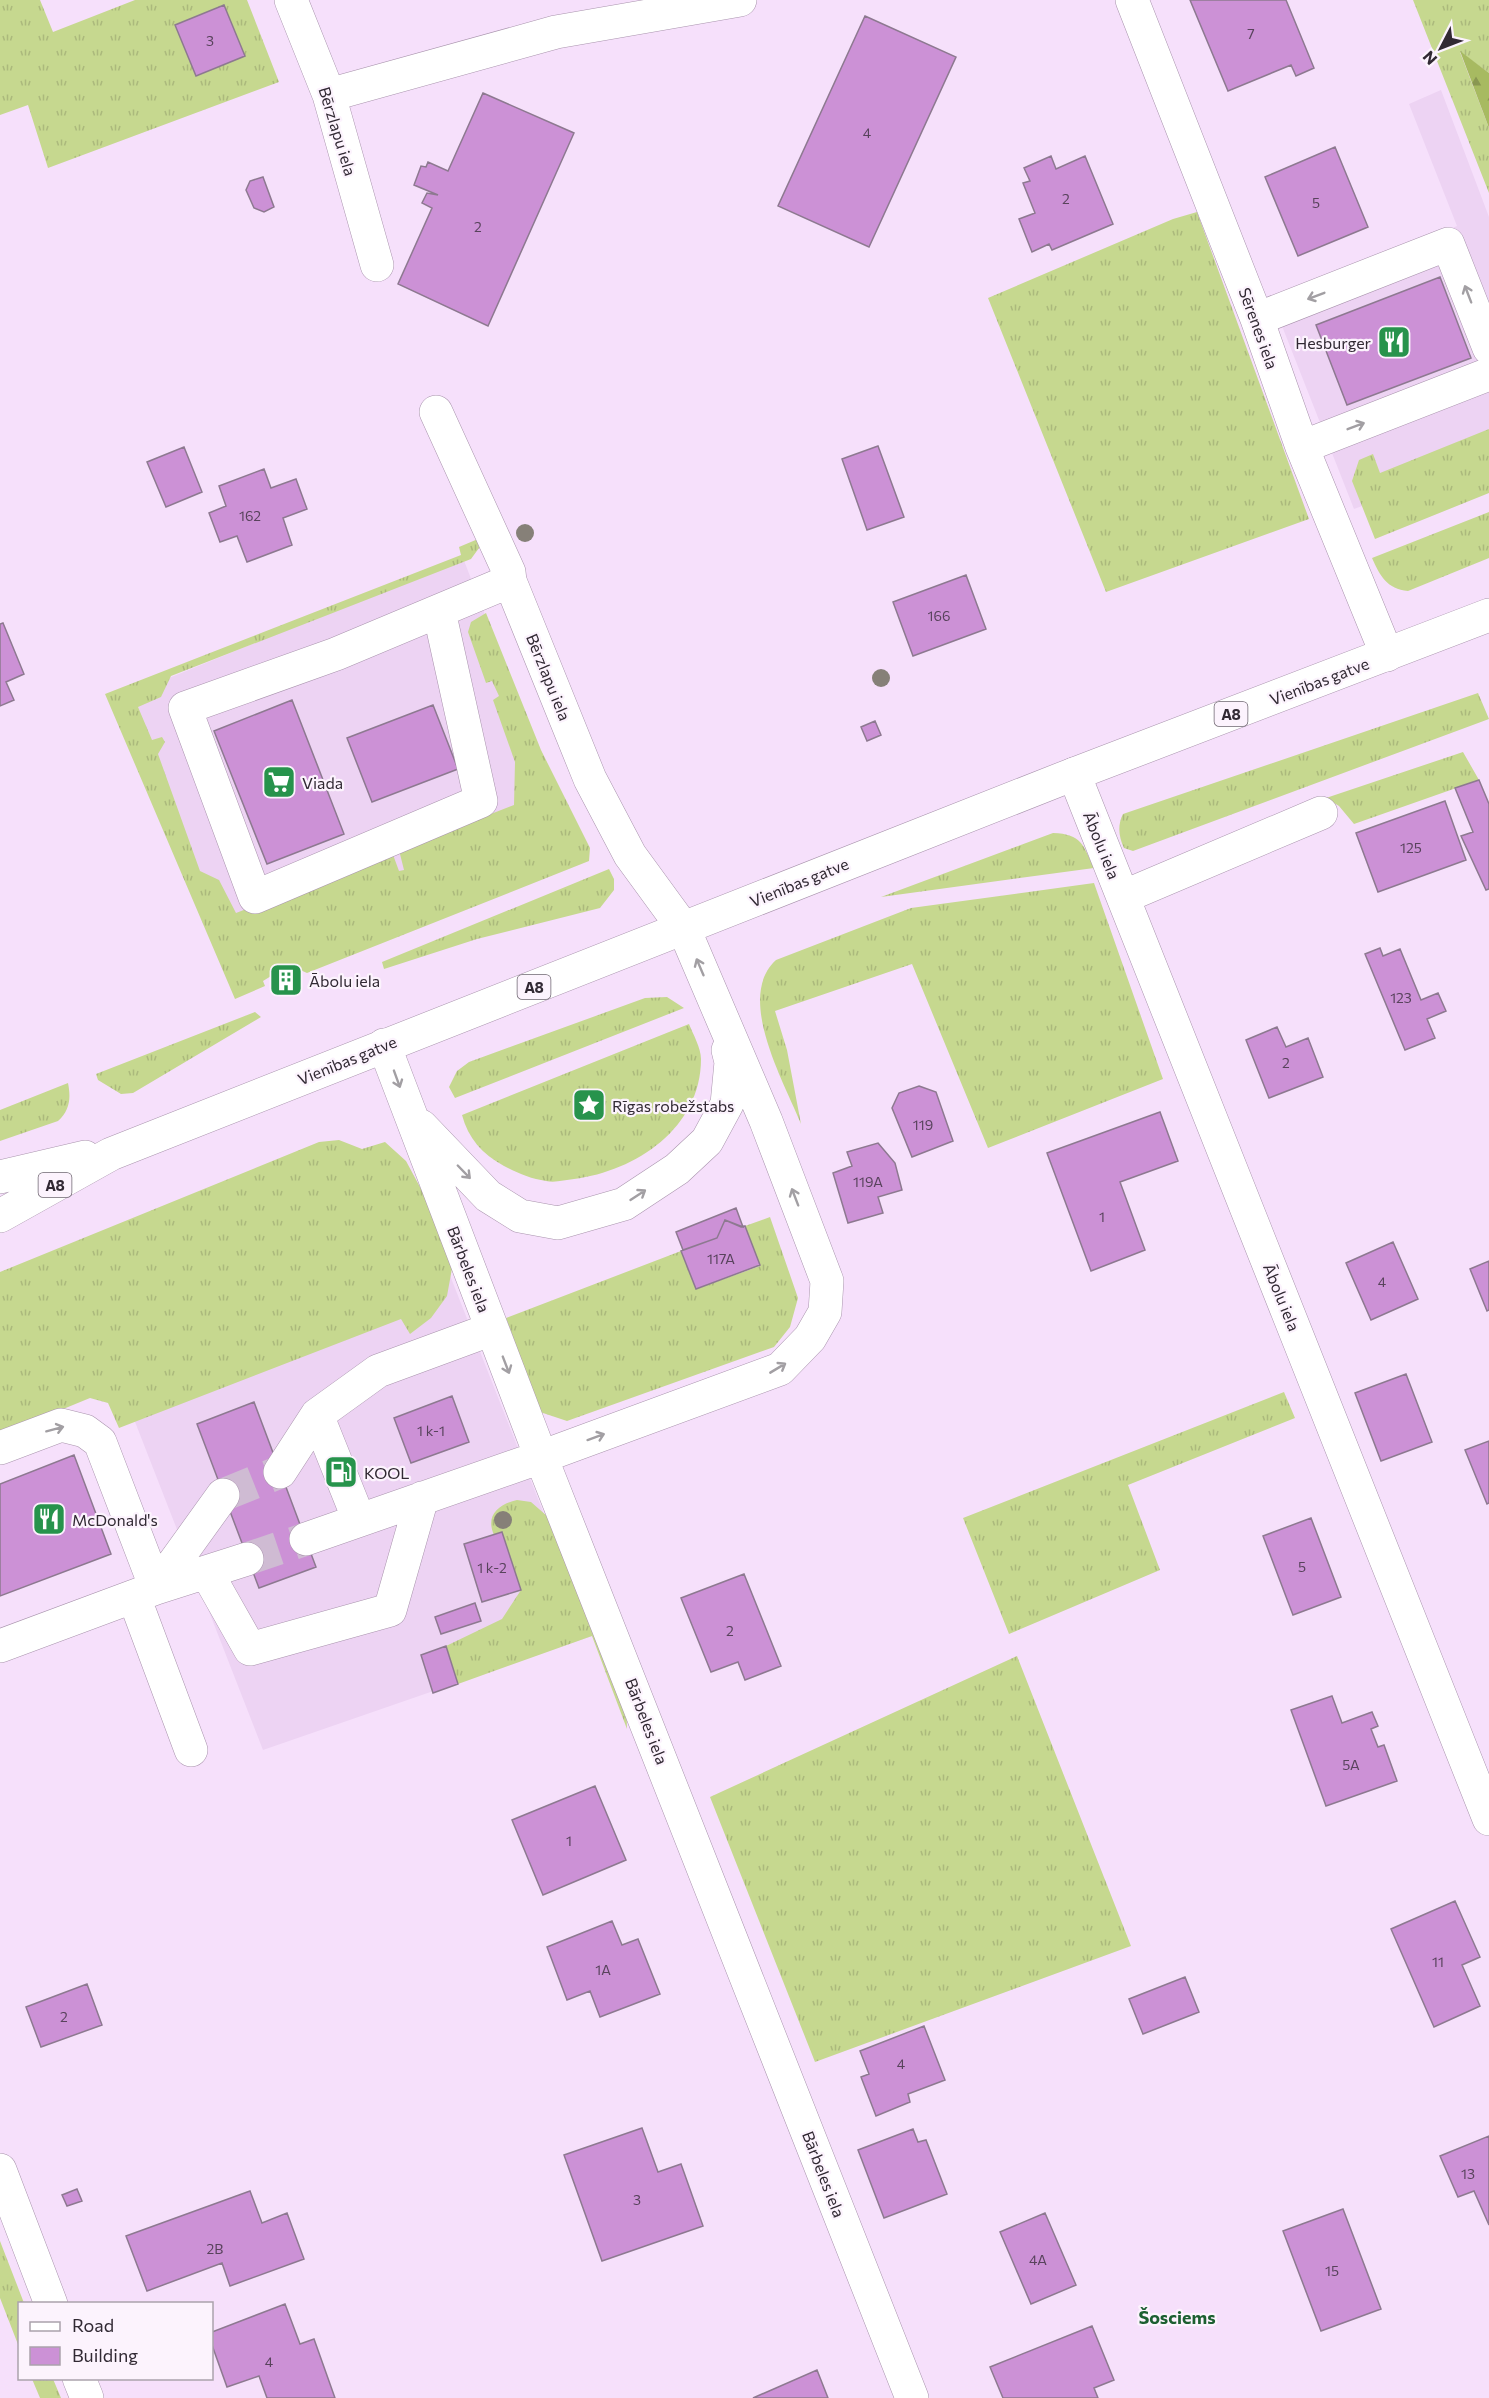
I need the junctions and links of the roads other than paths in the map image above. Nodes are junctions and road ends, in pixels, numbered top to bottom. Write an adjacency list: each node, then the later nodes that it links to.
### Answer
1 (291, 0): 4 (main road, Bērzlapu iela)
2 (740, 0): 4 (main road)
3 (1132, 0): 6 (main road, Sērenes iela)
4 (329, 95): 5 (main road, Bērzlapu iela)
5 (377, 265)
6 (1257, 319): 7 (main road, one-way to 6); 10 (main road, Sērenes iela)
7 (1489, 348)
8 (1489, 374): 10 (main road, one-way to 8)
9 (436, 412): 11 (main road, Bērzlapu iela)
10 (1302, 447): 14 (main road, Sērenes iela)
11 (510, 581): 12 (main road); 18 (main road, Bērzlapu iela)
12 (439, 611): 12 (main road)
13 (1489, 615): 14 (main road, Vienības gatve / A8)
14 (1387, 655): 15 (main road, Vienības gatve / A8)
15 (1074, 774): 17 (main road, Ābolu iela); 18 (main road, Vienības gatve / A8)
16 (1321, 813): 17 (main road)
17 (1123, 897): 39 (main road, Ābolu iela)
18 (684, 929): 19 (main road, Bērzlapu iela, one-way to 18); 20 (main road, Vienības gatve / A8)
19 (716, 1006): 21 (main road, one-way to 19); 28 (main road, one-way to 19)
20 (384, 1044): 21 (main road, Bārbeles iela, one-way to 21); 22 (main road, Vienības gatve / A8)
21 (409, 1114): 25 (main road, Bārbeles iela)
22 (111, 1154): 23 (main road, Vienības gatve / A8); 24 (main road, Vienības gatve / A8)
23 (0, 1177)
24 (0, 1216)
25 (492, 1329): 26 (main road); 28 (main road, Bārbeles iela, one-way to 28)
26 (317, 1415): 29 (main road); 32 (main road)
27 (0, 1448): 36 (main road, one-way to 36)
28 (541, 1457): 31 (main road); 44 (main road, Bārbeles iela)
29 (280, 1472)
30 (223, 1495): 36 (main road)
31 (422, 1498): 32 (main road); 35 (main road)
32 (359, 1520): 33 (main road)
33 (306, 1539)
34 (248, 1559): 35 (main road)
35 (207, 1573): 36 (main road)
36 (145, 1592): 37 (main road); 38 (main road)
37 (0, 1646)
38 (191, 1750)
39 (1489, 1819)
40 (0, 2170): 41 (main road)
41 (50, 2302)
42 (79, 2380): 43 (main road)
43 (87, 2398)
44 (912, 2398)

